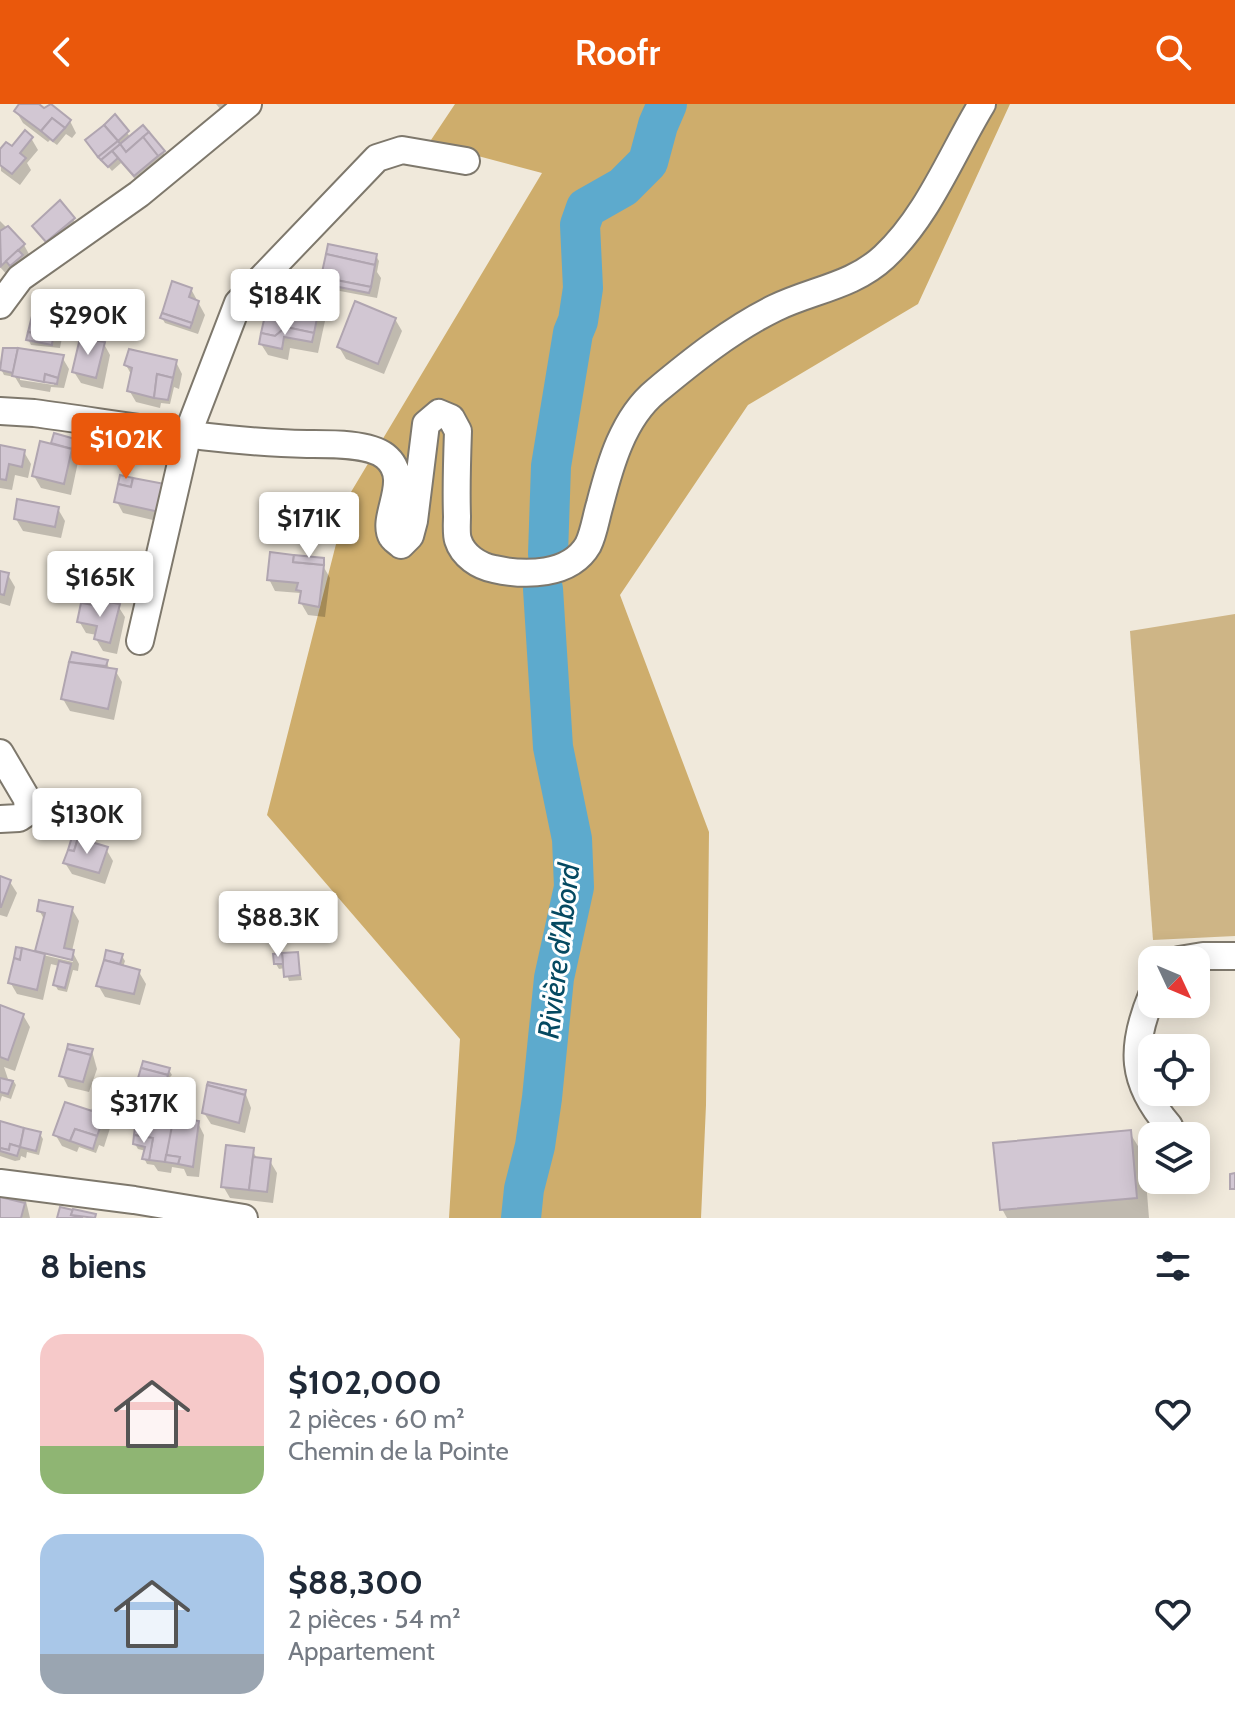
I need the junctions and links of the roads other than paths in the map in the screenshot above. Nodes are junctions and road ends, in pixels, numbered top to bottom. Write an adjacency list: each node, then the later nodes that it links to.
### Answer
1 (248, 104): 4 (street)
2 (982, 104): 6 (street)
3 (466, 161): 6 (street)
4 (0, 305)
5 (0, 411): 6 (street)
6 (188, 433): 7 (street)
7 (140, 641)
8 (0, 753): 9 (street)
9 (0, 819)
10 (1210, 956): 11 (street)
11 (1235, 956)
12 (1144, 1018): 13 (street)
13 (1165, 1122)
14 (0, 1183): 15 (street)
15 (244, 1218)

